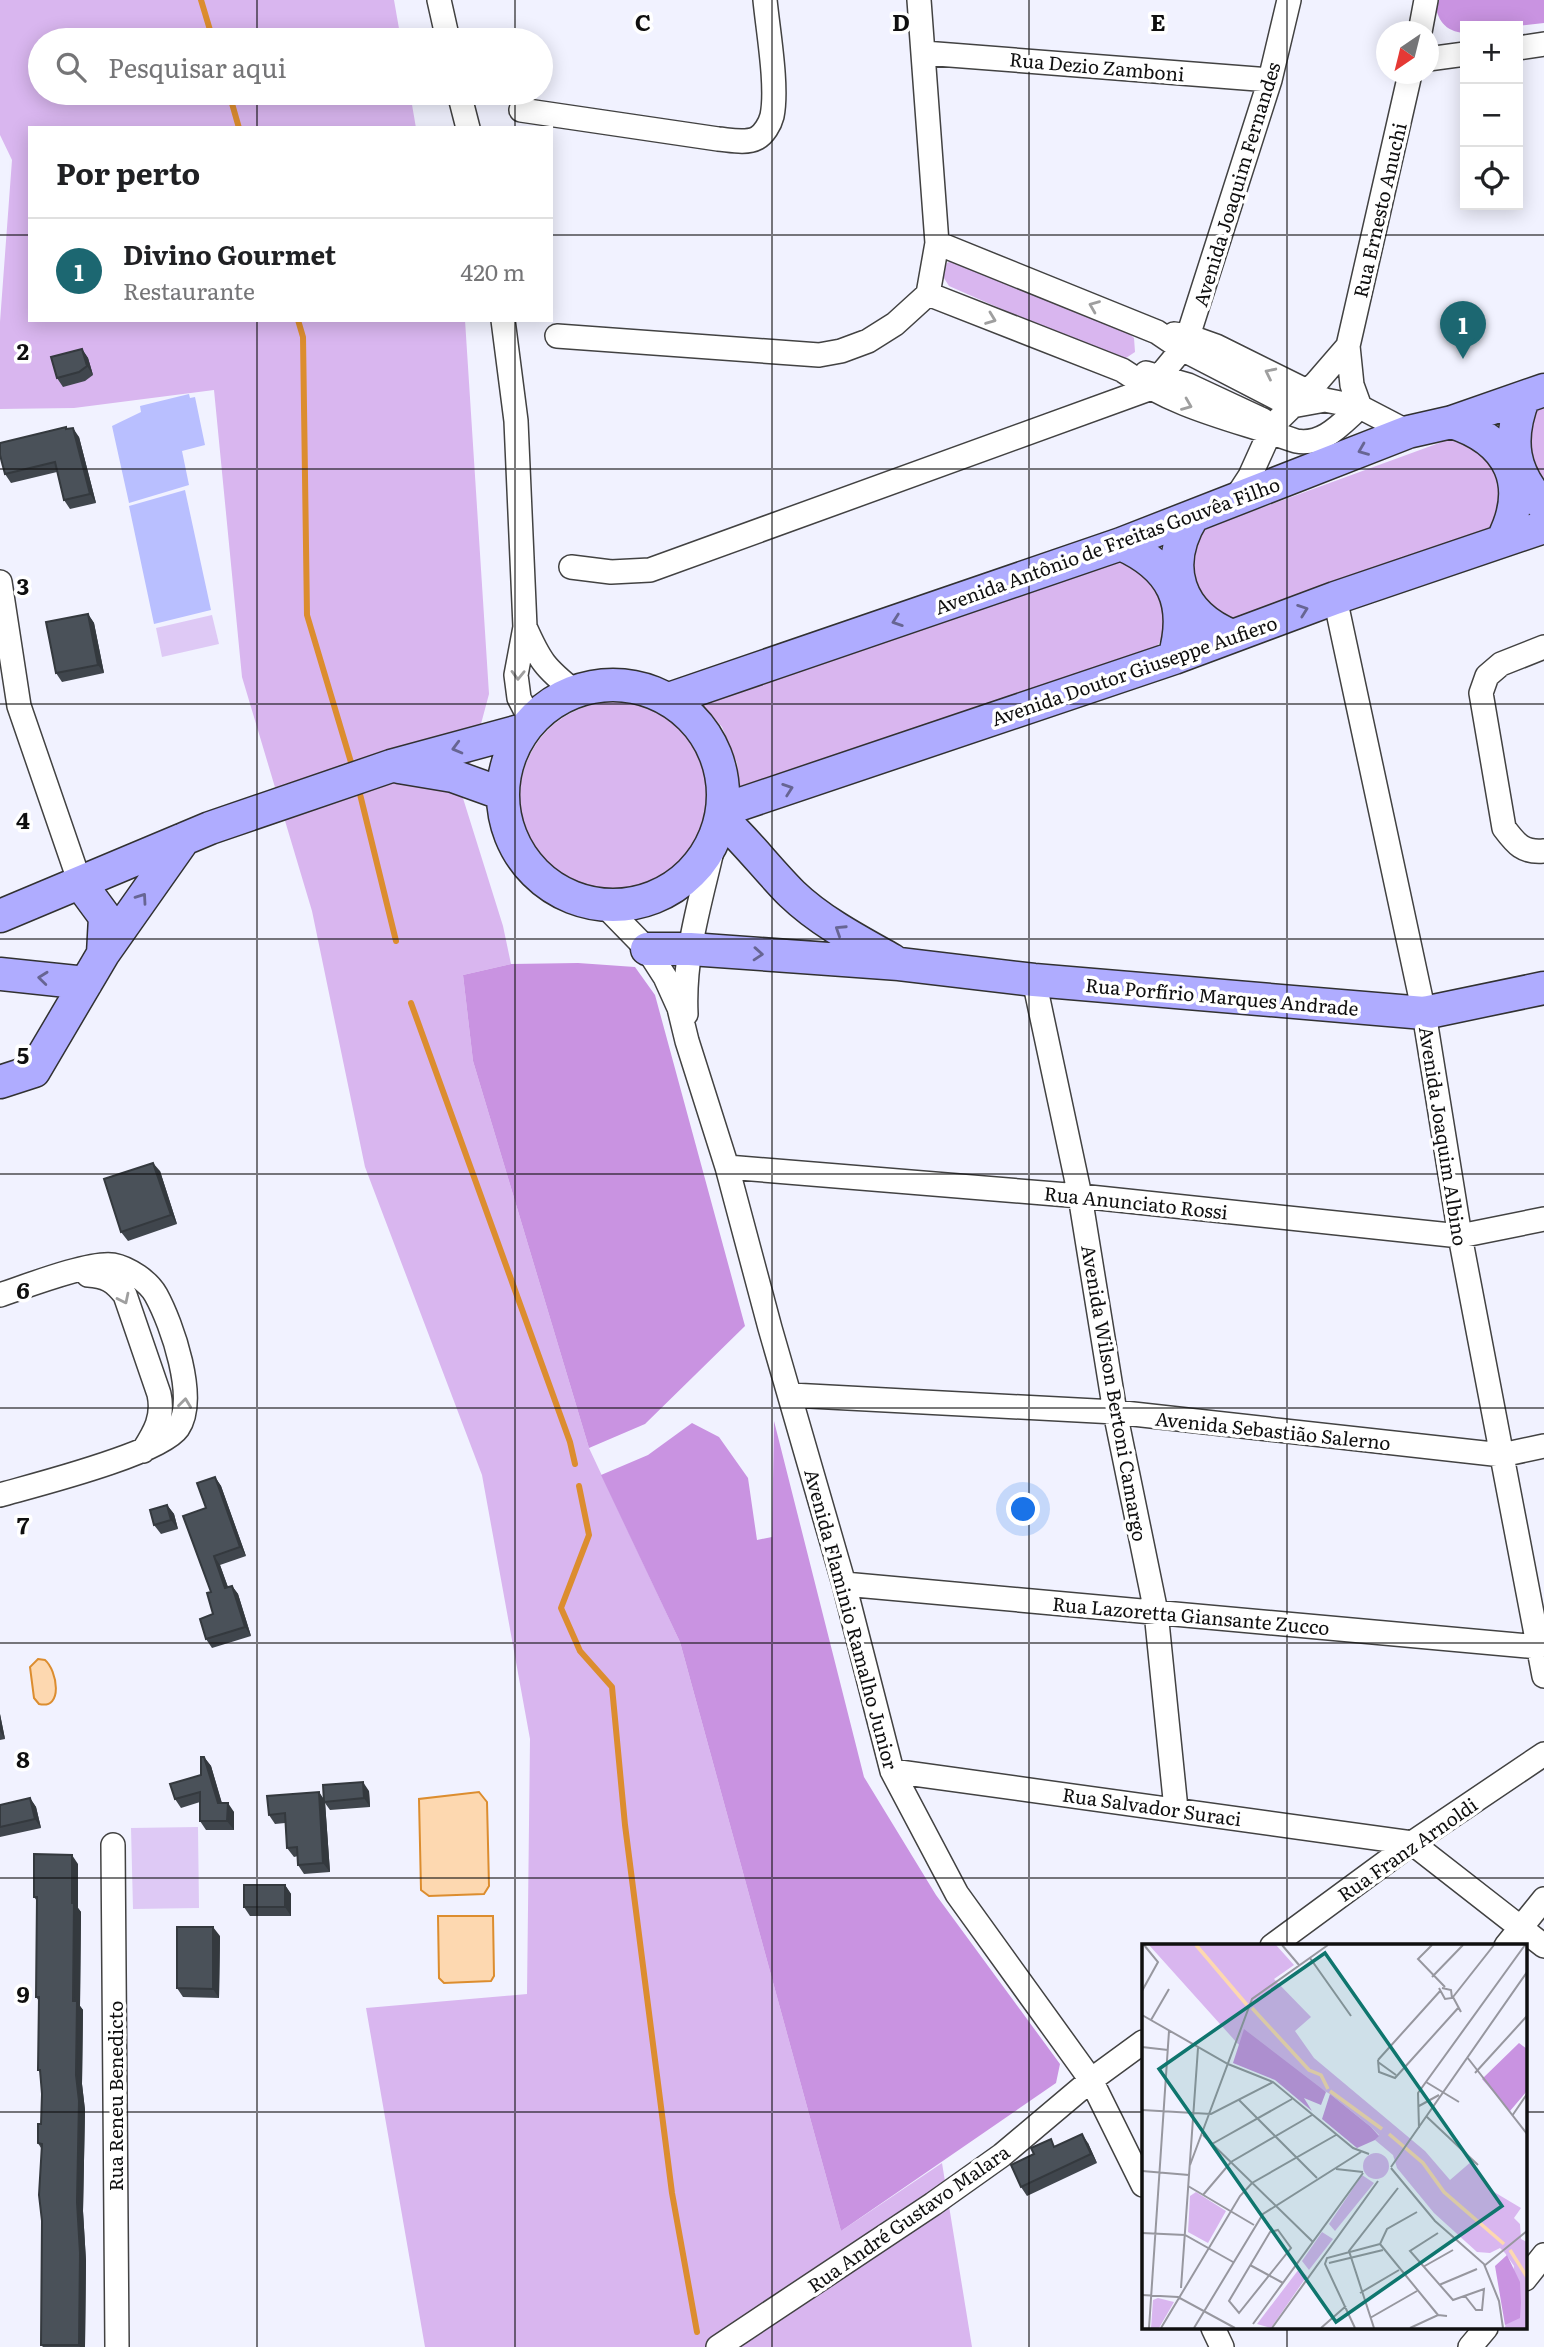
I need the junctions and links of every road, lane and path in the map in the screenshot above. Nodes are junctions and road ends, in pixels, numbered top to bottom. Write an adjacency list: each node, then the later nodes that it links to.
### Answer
1 (439, 0): 7 (street)
2 (765, 0): 16 (street)
3 (919, 0): 10 (street)
4 (1289, 0): 13 (street, Avenida Joaquim Fernandes)
5 (1426, 0): 6 (street)
6 (1422, 21)
7 (445, 28)
8 (1544, 44): 9 (street)
9 (1523, 47)
10 (925, 52): 13 (street, Rua Dezio Zamboni); 18 (street)
11 (1460, 55): 12 (street)
12 (1439, 58)
13 (1270, 80): 23 (street, Avenida Joaquim Fernandes)
14 (1408, 84): 22 (street, Rua Ernesto Anuchi)
15 (462, 105): 17 (street)
16 (521, 110)
17 (467, 126)
18 (937, 243): 19 (street); 23 (street, one-way to 18)
19 (928, 294): 21 (street); 23 (street, one-way to 23)
20 (503, 322): 39 (street)
21 (556, 336)
22 (1348, 346): 25 (street, Rua Ernesto Anuchi); 26 (street, Rua Ernesto Anuchi)
23 (1169, 362): 25 (street, one-way to 23); 28 (street, one-way to 28); 36 (street)
24 (1534, 394): 27 (street, Avenida Antônio de Freitas Gouvêa Filho); 31 (street)
25 (1308, 399): 26 (street); 28 (street, Rua Ernesto Anuchi)
26 (1360, 407): 28 (street); 29 (street)
27 (1452, 422): 29 (street, Avenida Antônio de Freitas Gouvêa Filho); 34 (street)
28 (1276, 432): 30 (street)
29 (1408, 432): 30 (street, Avenida Antônio de Freitas Gouvêa Filho, one-way to 30)
30 (1235, 499): 32 (street, Avenida Antônio de Freitas Gouvêa Filho)
31 (1544, 506)
32 (1193, 516): 35 (street, Avenida Antônio de Freitas Gouvêa Filho); 40 (street)
33 (1544, 527): 34 (street, Avenida Doutor Giuseppe Aufiero)
34 (1502, 541): 38 (street, Avenida Doutor Giuseppe Aufiero)
35 (1121, 544): 42 (street); 44 (street, Avenida Antônio de Freitas Gouvêa Filho, one-way to 44)
36 (571, 567)
37 (0, 582): 51 (street)
38 (1335, 598): 40 (street, Avenida Doutor Giuseppe Aufiero, one-way to 38); 62 (street, Avenida Joaquim Albino)
39 (525, 627): 43 (street); 45 (street, one-way to 45)
40 (1232, 636): 42 (street, Avenida Doutor Giuseppe Aufiero)
41 (1544, 647): 50 (street)
42 (1174, 658): 48 (street, Avenida Doutor Giuseppe Aufiero, one-way to 42)
43 (574, 691): 44 (street); 45 (street)
44 (669, 699): 48 (street)
45 (527, 725): 46 (street, one-way to 46); 47 (street)
46 (387, 768): 47 (street); 49 (street)
47 (503, 794): 52 (street)
48 (720, 822): 52 (street); 55 (street, Avenida Flaminio Ramalho Junior); 57 (street, Rua Porfírio Marques Andrade, one-way to 48)
49 (184, 839): 51 (street); 56 (street, one-way to 49)
50 (1544, 851)
51 (80, 883): 53 (street); 56 (street)
52 (604, 905): 54 (street, Avenida Flaminio Ramalho Junior)
53 (0, 916)
54 (647, 949): 55 (street, Rua Porfírio Marques Andrade); 63 (street, Avenida Flaminio Ramalho Junior)
55 (690, 949): 57 (street, Rua Porfírio Marques Andrade, one-way to 57); 63 (street, Avenida Flaminio Ramalho Junior)
56 (103, 954): 60 (street)
57 (899, 964): 59 (street, Rua Porfírio Marques Andrade)
58 (0, 974): 60 (street, one-way to 58)
59 (1034, 980): 62 (street, Rua Porfírio Marques Andrade); 66 (street, Avenida Wilson Bertoni Camargo)
60 (86, 983): 64 (street)
61 (1544, 988): 62 (street, Rua Porfírio Marques Andrade)
62 (1424, 1013): 68 (street, Avenida Joaquim Albino)
63 (687, 1041): 65 (street, Avenida Flaminio Ramalho Junior)
64 (0, 1082)
65 (727, 1167): 66 (street, Rua Anunciato Rossi); 71 (street, Avenida Flaminio Ramalho Junior)
66 (1080, 1196): 68 (street, Rua Anunciato Rossi); 72 (street, Avenida Wilson Bertoni Camargo)
67 (1544, 1219): 68 (street, Rua Anunciato Rossi)
68 (1460, 1236): 75 (street, Avenida Joaquim Albino)
69 (68, 1273): 70 (street); 74 (street, one-way to 74); 74 (street, one-way to 69)
70 (0, 1295)
71 (791, 1395): 72 (street, Avenida Sebastião Salerno); 77 (street, Avenida Flaminio Ramalho Junior)
72 (1115, 1412): 75 (street, Avenida Sebastião Salerno); 78 (street, Avenida Wilson Bertoni Camargo)
73 (1544, 1446): 75 (street, Avenida Sebastião Salerno)
74 (143, 1451): 76 (street)
75 (1503, 1455): 79 (street, Avenida Joaquim Albino)
76 (0, 1495)
77 (844, 1584): 78 (street, Rua Lazoretta Giansante Zucco); 82 (street, Avenida Flaminio Ramalho Junior)
78 (1156, 1612): 79 (street, Rua Lazoretta Giansante Zucco); 83 (street, Avenida Wilson Bertoni Camargo)
79 (1538, 1647): 80 (street, Avenida Joaquim Albino)
80 (1544, 1676)
81 (1544, 1754): 84 (street, Rua Franz Arnoldi)
82 (892, 1771): 83 (street, Rua Salvador Suraci); 92 (street, Avenida Flaminio Ramalho Junior)
83 (1176, 1809): 84 (street, Rua Salvador Suraci)
84 (1412, 1843): 87 (street); 88 (street, Rua Franz Arnoldi)
85 (113, 1844): 99 (street, Rua Reneu Benedicto)
86 (1544, 1899): 87 (street)
87 (1521, 1928): 89 (street); 90 (street)
88 (1275, 1944)
89 (1508, 1944)
90 (1544, 1946)
91 (1142, 2043): 92 (street)
92 (1091, 2080): 93 (street, Avenida Flaminio Ramalho Junior); 98 (street, Rua André Gustavo Malara)
93 (1142, 2183)
94 (1544, 2255): 95 (street)
95 (1526, 2278)
96 (1214, 2330): 100 (street)
97 (1484, 2330): 101 (street)
98 (722, 2345)
99 (117, 2347)
100 (1222, 2347)
101 (1470, 2347)

